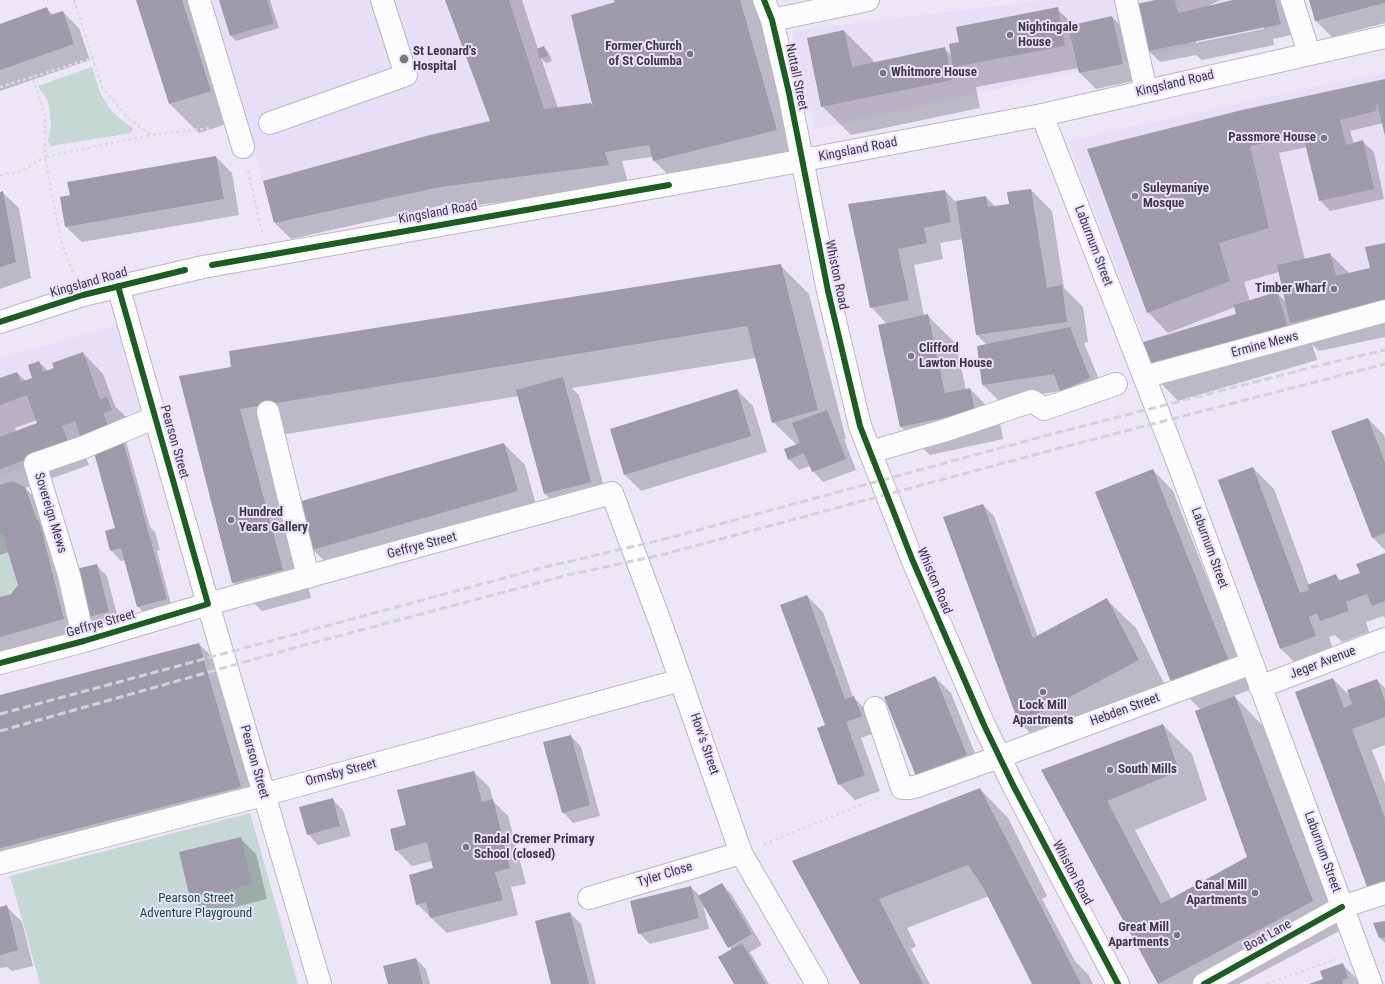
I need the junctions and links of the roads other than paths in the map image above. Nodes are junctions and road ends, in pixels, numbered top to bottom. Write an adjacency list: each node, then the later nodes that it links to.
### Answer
1 (199, 0): 12 (main road)
2 (382, 0): 11 (main road)
3 (868, 0): 6 (main road, Nuttall Street)
4 (1126, 0): 9 (main road)
5 (1292, 0): 8 (main road)
6 (768, 10): 13 (main road, Nuttall Street)
7 (1385, 37): 8 (main road, Kingsland Road)
8 (1308, 53): 9 (main road, Kingsland Road)
9 (1146, 91): 10 (main road, Kingsland Road)
10 (1042, 115): 13 (main road, Kingsland Road); 17 (main road, Laburnum Street)
11 (270, 123)
12 (243, 147)
13 (802, 160): 14 (main road, Kingsland Road); 21 (main road, Whiston Road)
14 (118, 286): 16 (main road, Kingsland Road); 20 (main road, Pearson Street)
15 (1385, 311): 17 (main road, Ermine Mews)
16 (0, 322)
17 (1144, 377): 28 (main road, Laburnum Street)
18 (1116, 384): 21 (main road)
19 (268, 412): 23 (main road)
20 (156, 416): 24 (main road, Pearson Street); 26 (main road, Sovereign Mews)
21 (870, 452): 32 (main road, Whiston Road)
22 (612, 493): 23 (main road, Geffrye Street); 29 (main road, How's Street)
23 (308, 577): 24 (main road, Geffrye Street)
24 (208, 604): 26 (main road, Geffrye Street); 33 (main road, Pearson Street)
25 (1385, 639): 30 (main road, Jeger Avenue)
26 (84, 641): 27 (main road, Geffrye Street)
27 (0, 662)
28 (1252, 663): 30 (main road, Laburnum Street); 32 (main road, Hebden Street)
29 (681, 680): 33 (main road, Ormsby Street); 34 (main road, How's Street)
30 (1260, 687): 38 (main road, Laburnum Street)
31 (876, 708): 32 (main road, Hebden Street)
32 (999, 757): 41 (main road, Whiston Road)
33 (264, 795): 35 (main road, Ormsby Street); 39 (main road, Pearson Street)
34 (741, 853): 37 (main road, Tyler Close); 40 (main road, How's Street)
35 (0, 863)
36 (1385, 893): 38 (main road, Boat Lane)
37 (589, 898)
38 (1342, 907): 42 (main road, Boat Lane); 43 (main road, Laburnum Street)
39 (320, 984)
40 (817, 984)
41 (1118, 984)
42 (1204, 984)
43 (1371, 984)

